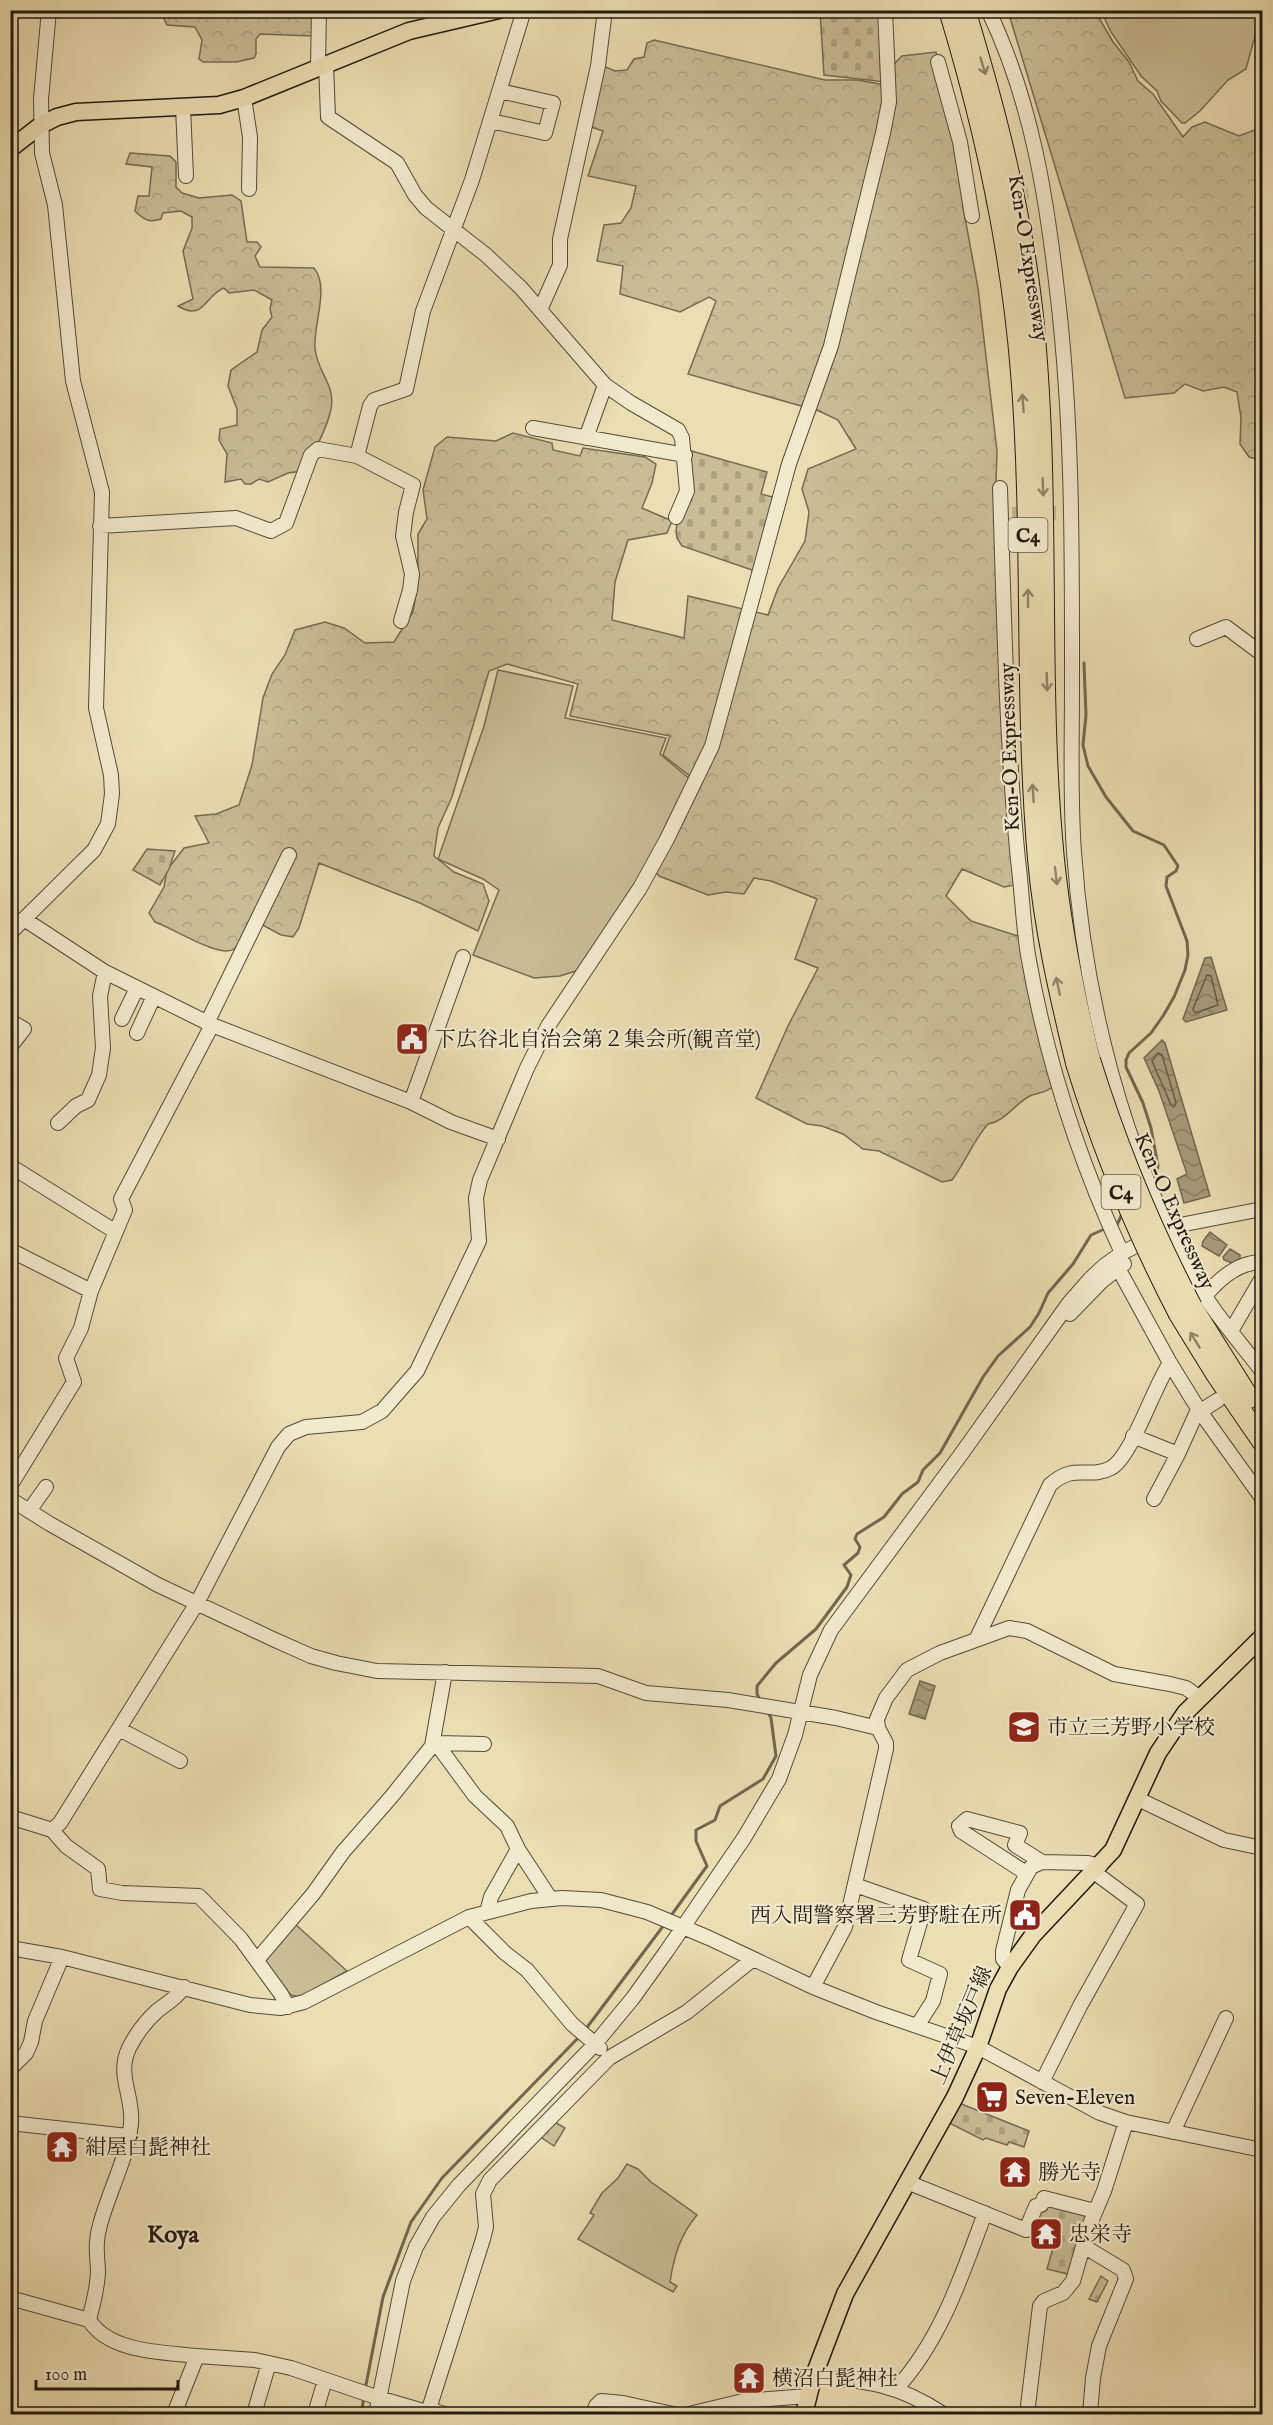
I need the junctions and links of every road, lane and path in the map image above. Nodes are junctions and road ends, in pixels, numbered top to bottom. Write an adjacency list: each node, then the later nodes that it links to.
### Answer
1 (49, 10): 16 (street)
2 (319, 10): 11 (street)
3 (499, 10): 11 (main road)
4 (524, 10): 12 (street)
5 (605, 10): 26 (street)
6 (885, 10): 55 (street)
7 (949, 10): 52 (highway, Ken-O Expressway / C4, one-way to 7)
8 (965, 10): 52 (highway, Ken-O Expressway / C4, one-way to 52)
9 (988, 10): 20 (street)
10 (938, 62): 23 (street)
11 (322, 65): 13 (main road); 25 (street)
12 (500, 91): 15 (street); 15 (street)
13 (244, 98): 14 (main road); 19 (street)
14 (183, 107): 16 (main road); 18 (street)
15 (491, 121): 25 (street)
16 (41, 124): 17 (main road); 36 (street)
17 (10, 149)
18 (186, 176)
19 (249, 189)
20 (1043, 189): 21 (street); 34 (street)
21 (1028, 192)
22 (985, 198): 23 (street)
23 (970, 201): 24 (street)
24 (972, 216)
25 (453, 230): 26 (street); 31 (street)
26 (540, 310): 27 (street)
27 (605, 385): 29 (street); 30 (street)
28 (533, 428): 29 (street)
29 (586, 438): 30 (street)
30 (685, 455): 35 (street)
31 (357, 456): 36 (street); 37 (street)
32 (1000, 488): 61 (street)
33 (1056, 513): 34 (street)
34 (1071, 513): 59 (street)
35 (676, 517)
36 (100, 526): 41 (street)
37 (401, 621)
38 (1197, 639): 39 (street)
39 (1263, 654)
40 (289, 855): 49 (street)
41 (24, 919): 42 (street); 44 (street)
42 (10, 933)
43 (464, 957): 53 (street)
44 (105, 972): 45 (street); 54 (street)
45 (137, 988): 46 (street); 47 (street)
46 (154, 996): 49 (street); 50 (street)
47 (122, 1018)
48 (10, 1021): 51 (street)
49 (209, 1024): 53 (street); 58 (street)
50 (137, 1033)
51 (10, 1047)
52 (1083, 1062): 66 (highway, Ken-O Expressway / C4, bridge)
53 (411, 1102): 55 (street)
54 (58, 1123)
55 (498, 1138): 83 (street)
56 (10, 1170): 58 (street)
57 (1263, 1209): 59 (street)
58 (116, 1232): 65 (street)
59 (1170, 1232): 61 (street); 63 (street); 66 (street)
60 (10, 1250): 65 (street)
61 (1122, 1253): 70 (street)
62 (1263, 1262): 66 (street)
63 (1118, 1268): 68 (street); 70 (street)
64 (1263, 1278): 67 (street)
65 (92, 1291): 77 (street)
66 (1192, 1305): 67 (street); 73 (highway, Ken-O Expressway / C4); 75 (highway, Ken-O Expressway / C4, one-way to 66)
67 (1231, 1331): 69 (street)
68 (1170, 1363): 72 (street); 74 (street)
69 (1259, 1372)
70 (1019, 1376): 88 (street)
71 (1218, 1400): 72 (street)
72 (1200, 1410): 76 (street); 79 (street)
73 (1263, 1418)
74 (1133, 1436): 76 (street); 85 (street)
75 (1263, 1440)
76 (1178, 1454): 81 (street)
77 (10, 1486)
78 (45, 1487): 82 (street)
79 (1263, 1498)
80 (10, 1499): 82 (street)
81 (1154, 1499)
82 (29, 1511): 83 (street)
83 (197, 1603): 86 (street); 90 (street)
84 (1263, 1637): 87 (main road, 上伊草坂戸線)
85 (977, 1638): 87 (street); 89 (street)
86 (445, 1672): 88 (street); 91 (street)
87 (1200, 1698): 94 (main road, 上伊草坂戸線)
88 (800, 1713): 89 (street); 106 (street)
89 (878, 1728): 102 (street)
90 (118, 1729): 93 (street); 96 (street)
91 (435, 1742): 92 (street); 98 (street); 110 (street)
92 (484, 1744)
93 (180, 1761)
94 (1138, 1799): 97 (street); 100 (main road, 上伊草坂戸線)
95 (10, 1817): 96 (street)
96 (52, 1830): 110 (street)
97 (1263, 1848)
98 (518, 1849): 103 (street); 104 (street)
99 (1042, 1862): 100 (street); 101 (street); 101 (street)
100 (1097, 1869): 111 (main road, 上伊草坂戸線); 121 (street)
101 (1026, 1873): 111 (street)
102 (855, 1885): 113 (street); 116 (street)
103 (550, 1898): 104 (street); 106 (street)
104 (487, 1912): 105 (street)
105 (469, 1917): 114 (street); 117 (street)
106 (683, 1927): 109 (street); 117 (street)
107 (10, 1948): 108 (street)
108 (62, 1957): 112 (street); 120 (street)
109 (753, 1959): 113 (street); 119 (street)
110 (257, 1960): 114 (street)
111 (1010, 1967): 118 (main road, 上伊草坂戸線)
112 (184, 1987): 114 (street); 125 (street)
113 (813, 1987): 118 (street)
114 (288, 2007)
115 (1226, 2018): 124 (street)
116 (919, 2023)
117 (594, 2044): 119 (street); 139 (street)
118 (978, 2048): 121 (street); 127 (main road, 上伊草坂戸線)
119 (609, 2058): 140 (street)
120 (10, 2068)
121 (1042, 2082): 122 (street)
122 (1126, 2122): 124 (street); 128 (street)
123 (10, 2123): 125 (street)
124 (1173, 2132): 126 (street)
125 (128, 2136): 132 (street)
126 (1263, 2150)
127 (907, 2182): 129 (street); 135 (main road, 上伊草坂戸線)
128 (1095, 2211): 129 (street); 130 (street)
129 (985, 2214): 137 (street)
130 (1084, 2247): 151 (street); 152 (street)
131 (10, 2298): 132 (street)
132 (90, 2320): 133 (street)
133 (197, 2356): 134 (street); 141 (street)
134 (269, 2363): 136 (street); 142 (street)
135 (813, 2378): 137 (street); 138 (main road, 上伊草坂戸線)
136 (325, 2380): 139 (street); 143 (street)
137 (896, 2389): 150 (street)
138 (807, 2396): 148 (street); 149 (main road, 上伊草坂戸線)
139 (380, 2398): 140 (street); 144 (street)
140 (429, 2409): 145 (street)
141 (174, 2415)
142 (254, 2415)
143 (315, 2415)
144 (376, 2415)
145 (444, 2415)
146 (593, 2415): 147 (street)
147 (673, 2415)
148 (689, 2415)
149 (804, 2415)
150 (943, 2415)
151 (1027, 2415)
152 (1090, 2415)

